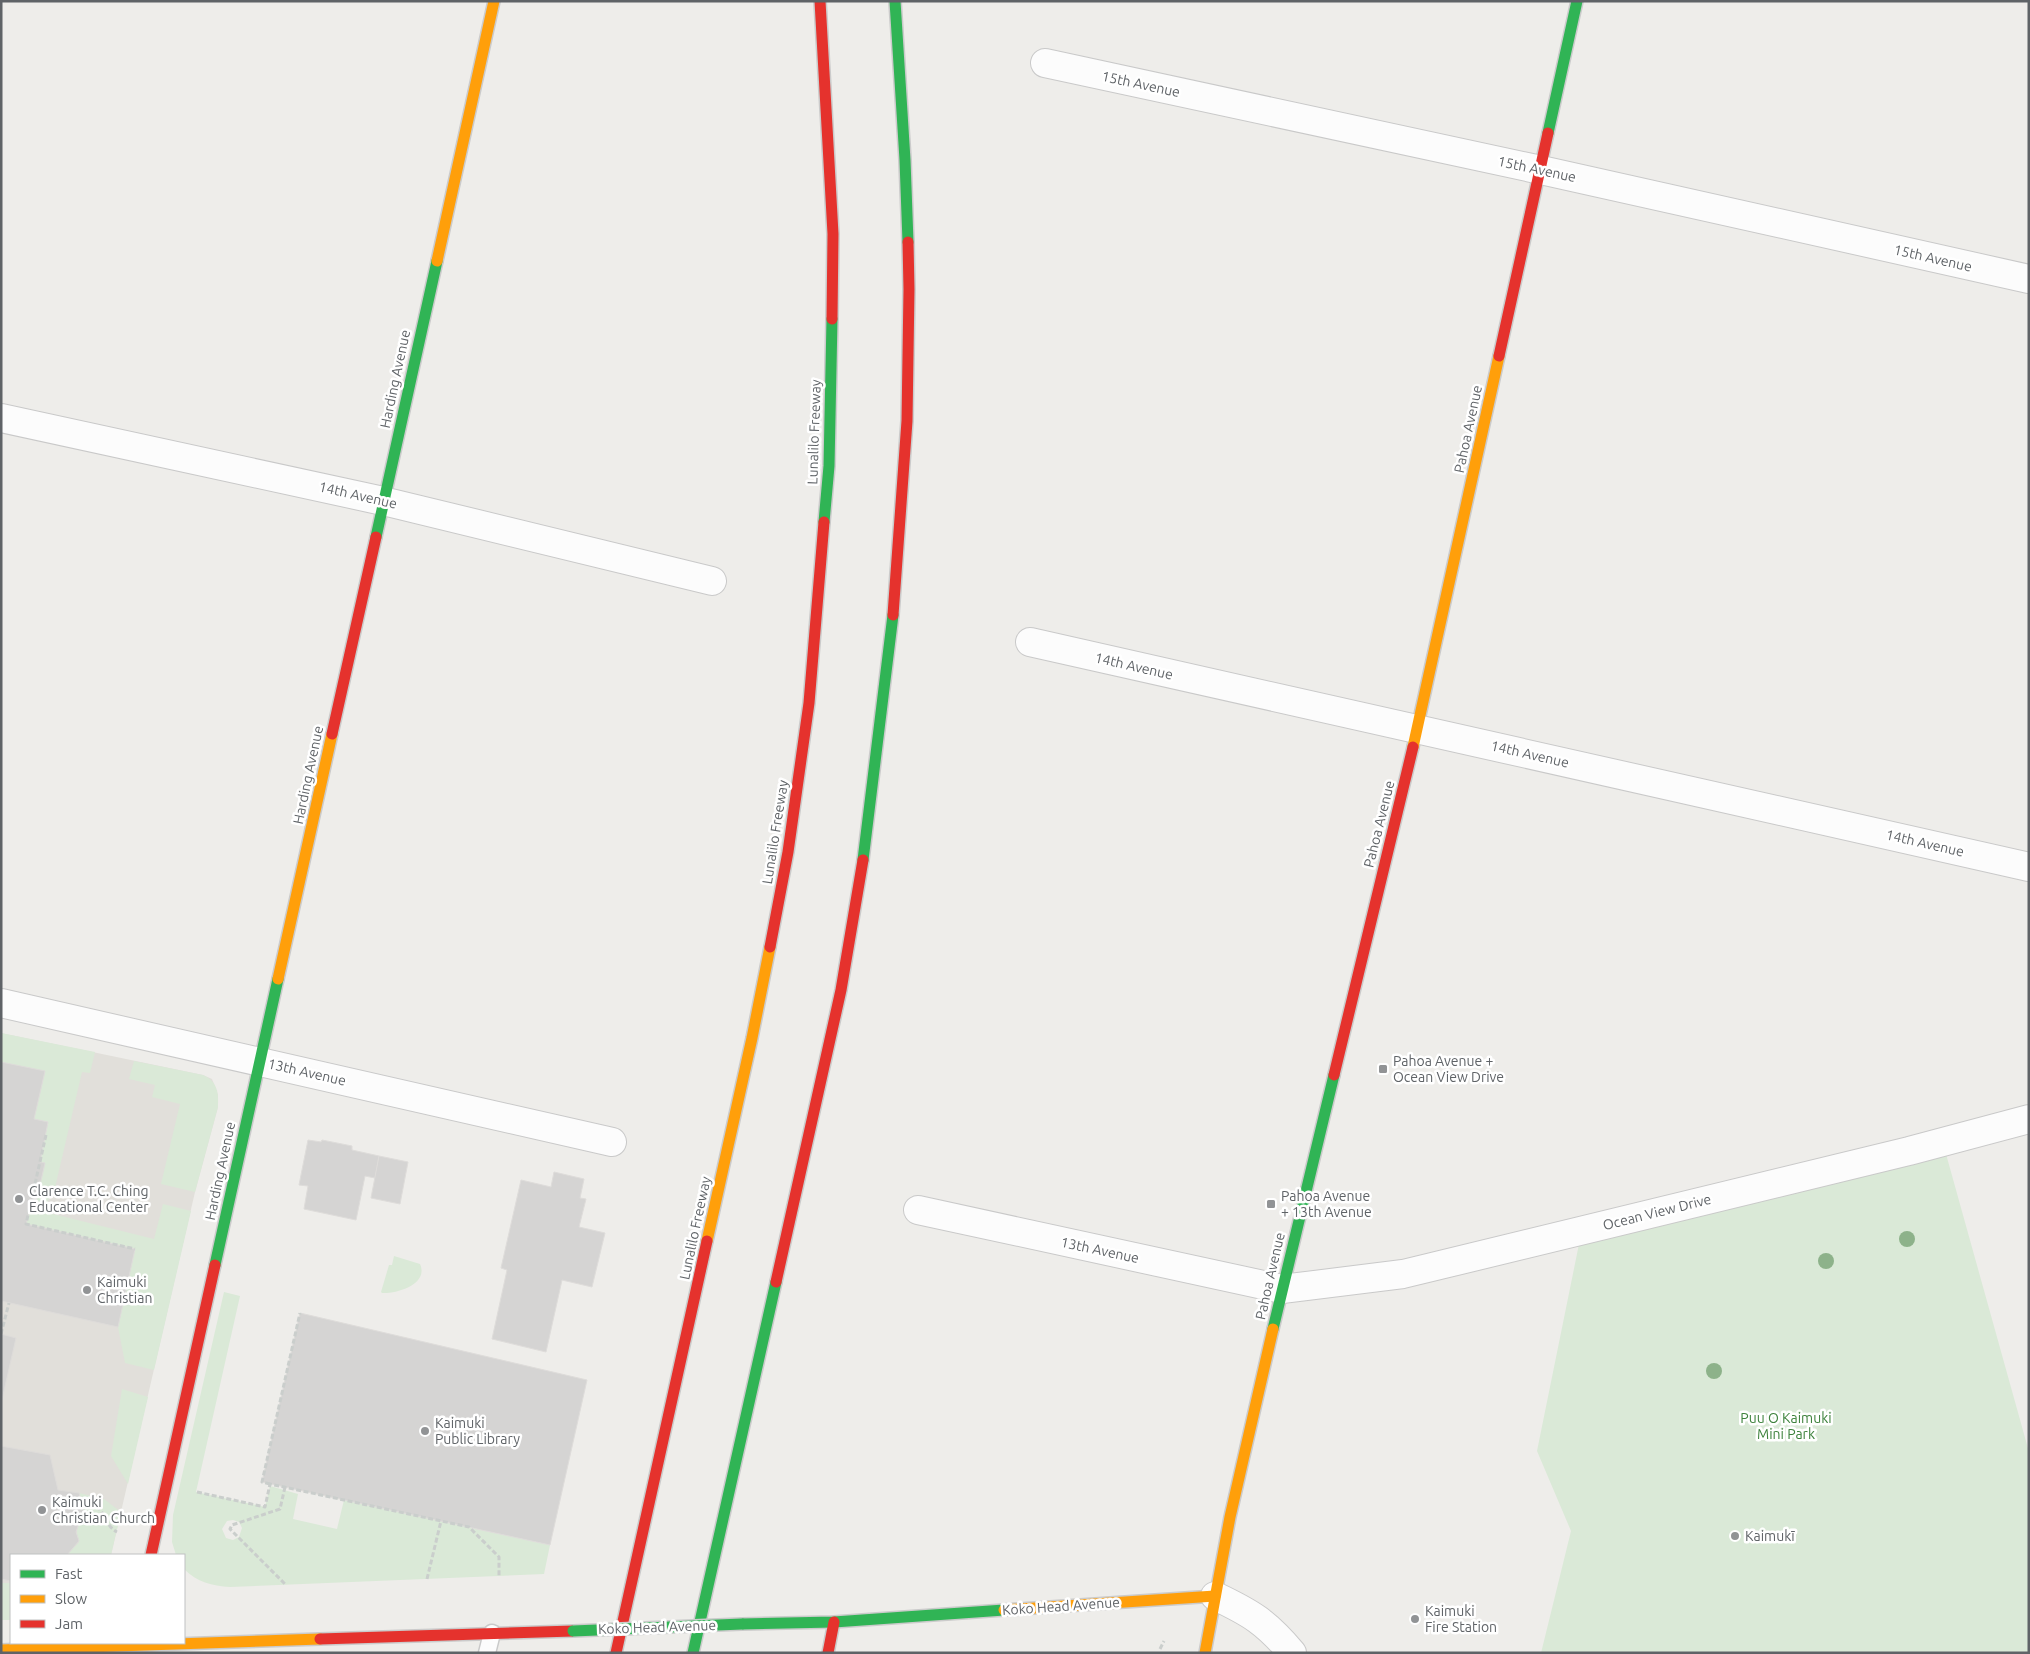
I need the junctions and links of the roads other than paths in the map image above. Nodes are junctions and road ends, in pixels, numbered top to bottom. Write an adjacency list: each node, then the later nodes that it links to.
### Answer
1 (494, 1): 9 (main road, Harding Avenue)
2 (820, 1): 27 (main road, Lunalilo Freeway)
3 (895, 1): 28 (main road)
4 (1577, 1): 6 (main road, Pahoa Avenue)
5 (1045, 63): 6 (street, 15th Avenue)
6 (1541, 170): 7 (street, 15th Avenue); 12 (main road, Pahoa Avenue)
7 (2029, 279)
8 (1, 418): 9 (street, 14th Avenue)
9 (383, 501): 10 (street, 14th Avenue); 15 (main road, Harding Avenue)
10 (712, 580)
11 (1030, 642): 12 (street, 14th Avenue)
12 (1417, 729): 13 (street, 14th Avenue); 19 (main road, Pahoa Avenue)
13 (2029, 866)
14 (1, 1003): 15 (street, 13th Avenue)
15 (260, 1061): 17 (street, 13th Avenue); 20 (main road, Harding Avenue)
16 (2029, 1119): 19 (street, Ocean View Drive)
17 (612, 1142)
18 (918, 1210): 19 (street, 13th Avenue)
19 (1282, 1289): 21 (main road, Pahoa Avenue)
20 (151, 1554)
21 (1215, 1596): 22 (main road, Koko Head Avenue); 30 (main road, Pahoa Avenue); 31 (street, Koko Head Avenue)
22 (834, 1622): 23 (main road, Koko Head Avenue, bridge); 29 (main road)
23 (492, 1633): 24 (main road, Koko Head Avenue); 26 (lane)
24 (130, 1647): 25 (main road, Koko Head Avenue)
25 (1, 1650)
26 (487, 1653)
27 (616, 1653)
28 (693, 1653)
29 (828, 1653)
30 (1205, 1653)
31 (1292, 1653)

